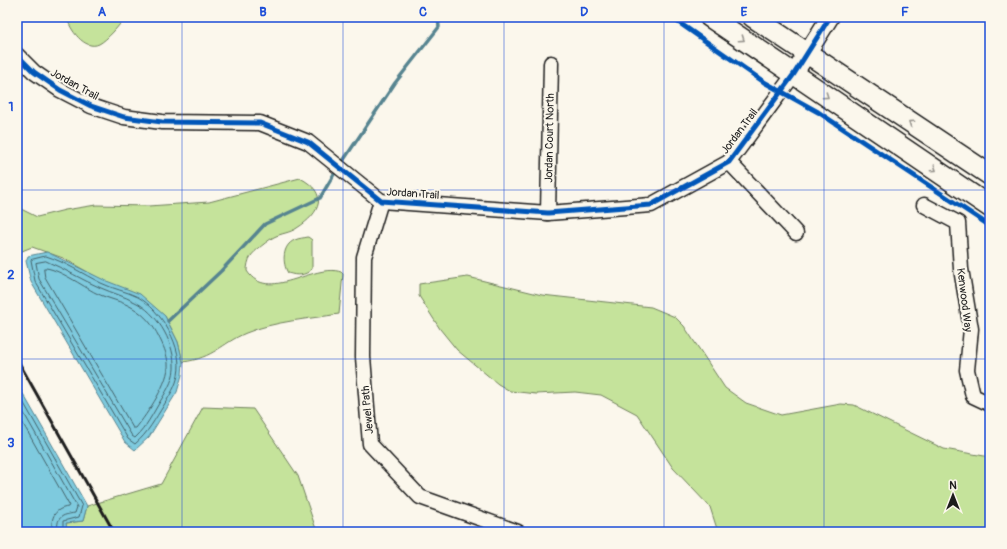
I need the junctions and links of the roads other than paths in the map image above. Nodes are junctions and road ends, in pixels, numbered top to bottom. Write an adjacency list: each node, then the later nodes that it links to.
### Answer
1 (710, 17): 7 (main road, one-way to 7)
2 (753, 17): 4 (main road)
3 (830, 17): 4 (street)
4 (807, 53): 7 (street); 9 (main road, one-way to 4)
5 (17, 55): 10 (street, Jordan Trail)
6 (550, 63): 13 (street, Jordan Court North)
7 (794, 74): 8 (street, Jordan Trail); 12 (main road, one-way to 12)
8 (729, 162): 13 (street, Jordan Trail); 14 (street)
9 (990, 175)
10 (381, 201): 13 (street, Jordan Trail); 16 (street, Jewel Path)
11 (924, 205): 15 (street, Kenwood Way)
12 (990, 207)
13 (548, 213)
14 (796, 233)
15 (990, 404)
16 (518, 532)

